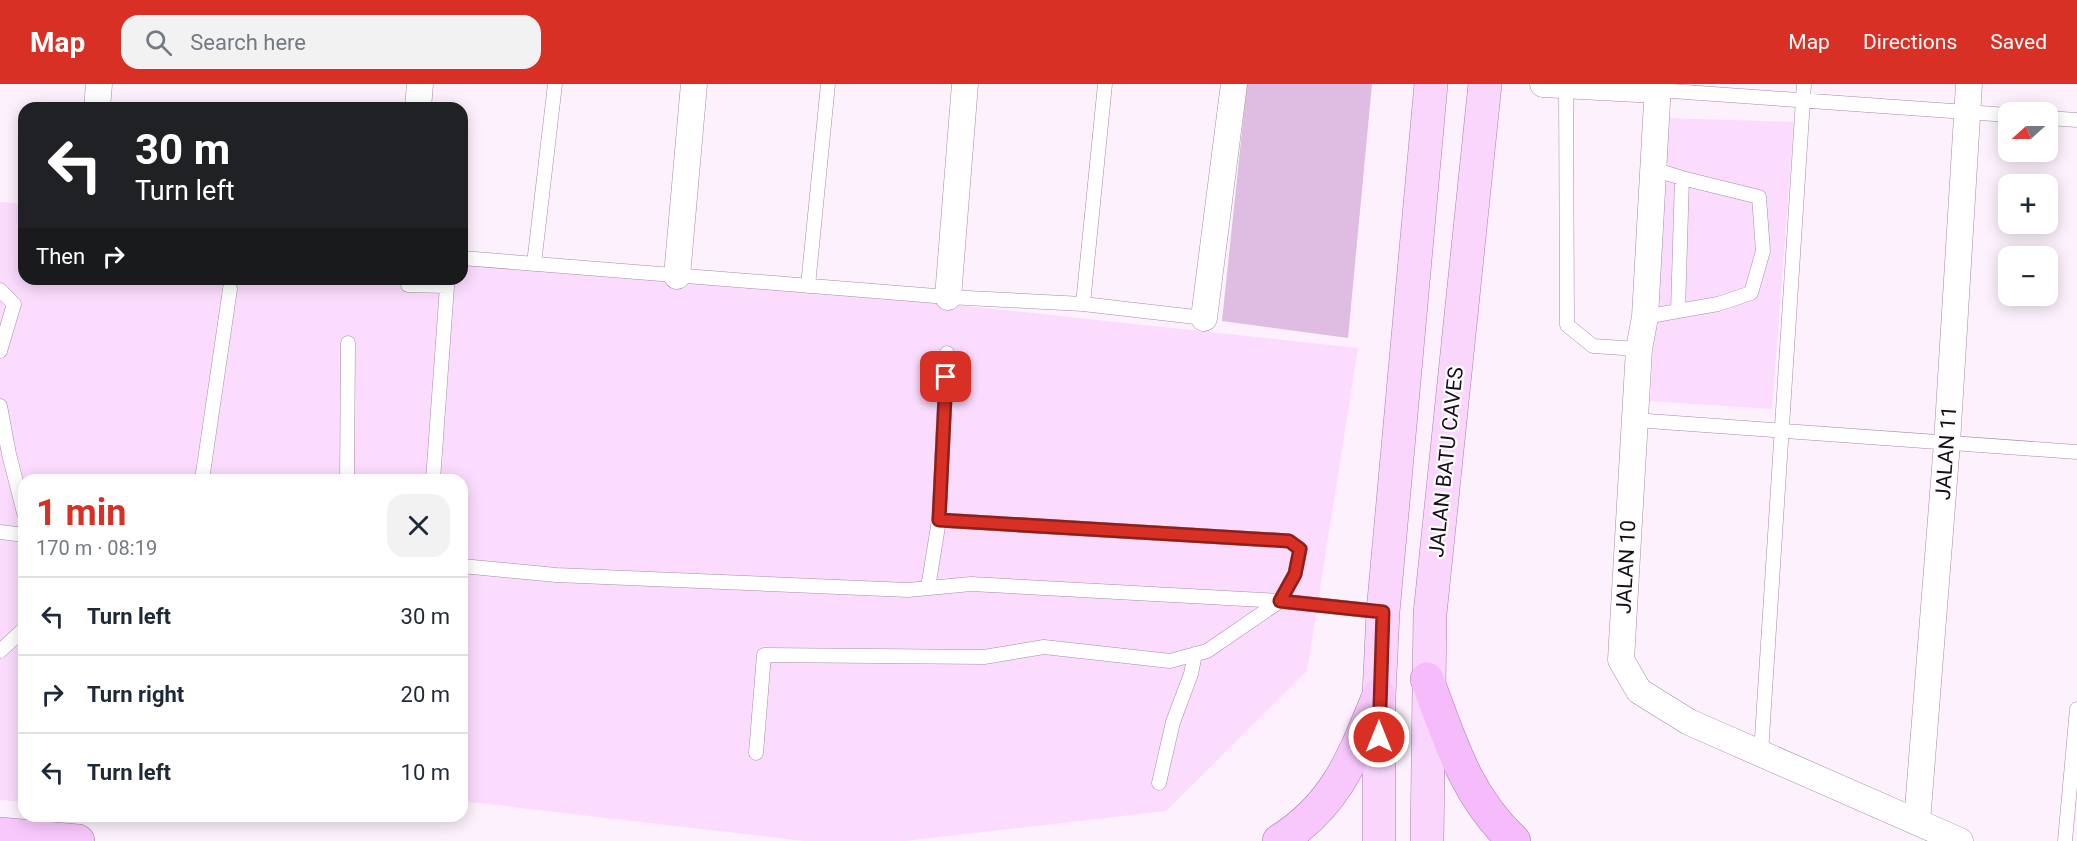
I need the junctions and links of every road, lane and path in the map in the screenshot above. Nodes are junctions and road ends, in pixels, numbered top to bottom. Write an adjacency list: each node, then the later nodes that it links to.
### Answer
1 (99, 84): 16 (street)
2 (420, 84): 17 (street)
3 (555, 84): 25 (lane)
4 (694, 84): 26 (street)
5 (828, 84): 28 (lane)
6 (965, 84): 31 (street)
7 (1105, 84): 32 (lane)
8 (1234, 84): 35 (street)
9 (1431, 84): 55 (main road)
10 (1485, 84): 59 (main road, JALAN BATU CAVES)
11 (1558, 84): 14 (street); 37 (lane)
12 (1804, 84): 15 (lane)
13 (1969, 84): 18 (street, JALAN 11)
14 (1658, 87): 15 (lane); 22 (street, JALAN 10)
15 (1803, 100): 18 (lane); 42 (lane)
16 (98, 102)
17 (418, 102)
18 (1966, 112): 19 (lane); 43 (street, JALAN 11)
19 (1998, 114)
20 (2058, 119): 21 (lane)
21 (2077, 120)
22 (1653, 169): 23 (lane); 34 (street, JALAN 10)
23 (1683, 178): 33 (lane); 33 (lane)
24 (468, 258): 25 (lane)
25 (534, 264): 26 (lane)
26 (677, 276): 28 (lane)
27 (408, 285): 47 (lane)
28 (808, 286): 31 (lane)
29 (0, 290): 38 (lane)
30 (230, 290): 45 (lane)
31 (948, 297): 32 (lane)
32 (1083, 304): 35 (lane)
33 (1677, 311): 34 (lane)
34 (1645, 317): 37 (street, JALAN 10)
35 (1204, 318)
36 (348, 343): 46 (lane)
37 (1639, 349): 41 (street, JALAN 10)
38 (0, 351)
39 (947, 353): 49 (lane)
40 (0, 406): 48 (lane)
41 (1634, 420): 42 (lane); 63 (street, JALAN 10)
42 (1780, 431): 43 (lane); 63 (lane)
43 (1947, 443): 44 (lane); 65 (street, JALAN 11)
44 (2077, 452)
45 (203, 474)
46 (347, 474)
47 (433, 474)
48 (18, 489)
49 (939, 520): 53 (lane); 54 (lane)
50 (0, 532): 51 (lane)
51 (18, 534)
52 (468, 567): 53 (lane)
53 (928, 588): 54 (lane)
54 (1280, 601): 55 (lane); 58 (lane)
55 (1383, 612): 60 (main road)
56 (18, 634): 57 (lane)
57 (0, 651)
58 (1195, 654): 62 (lane); 64 (lane)
59 (1427, 679): 70 (main road, JALAN BATU CAVES); 71 (highway)
60 (1379, 695): 68 (highway); 69 (main road)
61 (2077, 709): 73 (lane)
62 (756, 753)
63 (1761, 753): 65 (street, JALAN 10)
64 (1159, 783)
65 (1917, 822): 72 (street, JALAN 10)
66 (0, 834): 67 (highway)
67 (78, 841)
68 (1279, 841)
69 (1379, 841)
70 (1427, 841)
71 (1514, 841)
72 (1960, 841)
73 (2065, 841)

